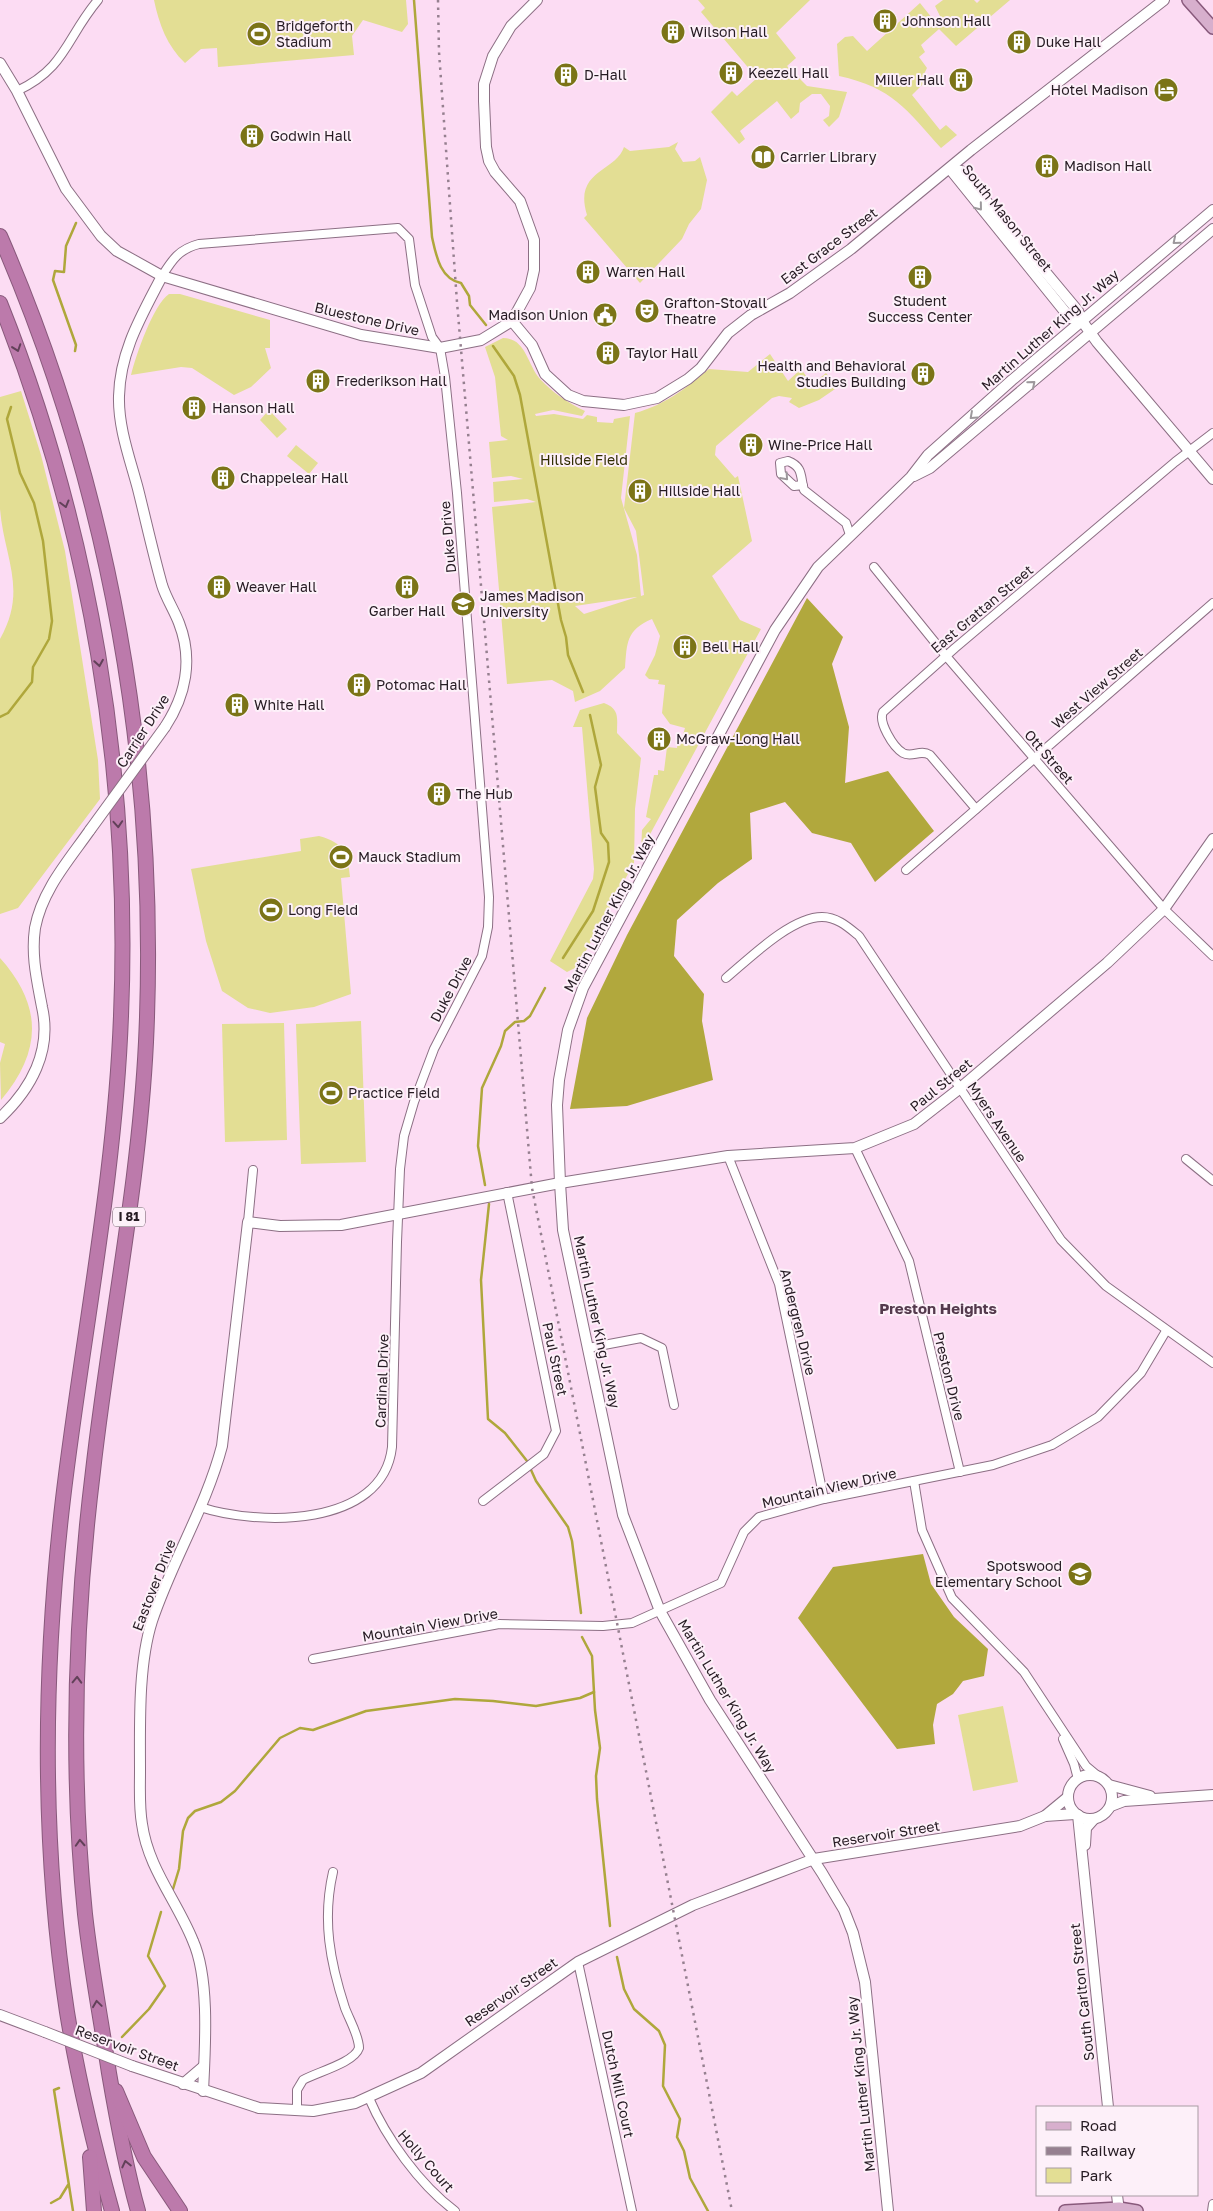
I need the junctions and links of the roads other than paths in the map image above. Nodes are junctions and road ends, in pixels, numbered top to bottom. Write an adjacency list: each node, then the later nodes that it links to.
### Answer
1 (98, 0): 7 (street)
2 (537, 0): 14 (street, Bluestone Drive)
3 (1164, 0): 8 (street, East Grace Street)
4 (1188, 0): 5 (main road)
5 (1213, 28)
6 (0, 63): 7 (street, Bluestone Drive)
7 (17, 91): 12 (street, Bluestone Drive)
8 (950, 169): 14 (street, East Grace Street); 15 (street, South Mason Street)
9 (1213, 210): 15 (street, Martin Luther King Jr. Way, one-way to 15)
10 (1213, 230): 16 (street, Martin Luther King Jr. Way)
11 (0, 236): 74 (highway, I 81, one-way to 11)
12 (162, 276): 17 (street, Bluestone Drive); 17 (street, Duke Drive); 36 (street, Carrier Drive, bridge)
13 (0, 303): 75 (highway, I 81, one-way to 75)
14 (512, 321): 17 (street, Bluestone Drive)
15 (1082, 321): 16 (street, South Mason Street); 20 (street, Martin Luther King Jr. Way, one-way to 20)
16 (1091, 334): 19 (street, South Mason Street); 20 (street, Martin Luther King Jr. Way, one-way to 16)
17 (440, 348): 35 (street, Duke Drive)
18 (1213, 433): 19 (street, East Grattan Street)
19 (1190, 452): 21 (street, South Mason Street); 26 (street, East Grattan Street)
20 (911, 477): 23 (street, Martin Luther King Jr. Way)
21 (1213, 479)
22 (803, 485): 23 (street)
23 (850, 535): 42 (street, Martin Luther King Jr. Way)
24 (874, 567): 26 (street, Ott Street)
25 (1213, 603): 27 (street, West View Street)
26 (946, 656): 27 (street, Ott Street); 28 (street, East Grattan Street)
27 (1034, 758): 28 (street, West View Street); 31 (street, Ott Street)
28 (976, 810): 30 (street, West View Street)
29 (1213, 839): 31 (street, Paul Street)
30 (906, 870)
31 (1164, 909): 32 (street, Ott Street); 34 (street, Paul Street)
32 (1213, 956)
33 (726, 978): 34 (street, Myers Avenue)
34 (959, 1089): 37 (street, Paul Street); 46 (street, Myers Avenue)
35 (418, 1090): 44 (street, Cardinal Drive)
36 (0, 1118)
37 (855, 1148): 38 (street, Paul Street); 50 (street, Preston Drive)
38 (728, 1156): 42 (street, Paul Street); 52 (street, Andergren Drive)
39 (1186, 1159): 41 (street)
40 (253, 1170): 45 (street, Eastover Drive)
41 (1213, 1181)
42 (560, 1183): 43 (street, Paul Street); 47 (street, Martin Luther King Jr. Way)
43 (508, 1192): 44 (street, Paul Street); 53 (street, Paul Street)
44 (399, 1215): 45 (street, Paul Street); 54 (street, Cardinal Drive)
45 (248, 1222): 54 (street, Eastover Drive)
46 (1166, 1331): 48 (street, Myers Avenue); 50 (street, Mountain View Drive)
47 (588, 1348): 49 (street); 55 (street, Martin Luther King Jr. Way)
48 (1213, 1363)
49 (674, 1405)
50 (960, 1472): 51 (street, Mountain View Drive)
51 (914, 1481): 52 (street, Mountain View Drive); 57 (street)
52 (824, 1499): 55 (street, Mountain View Drive)
53 (483, 1502)
54 (200, 1507): 73 (street, Eastover Drive)
55 (660, 1612): 56 (street, Mountain View Drive); 68 (street, Martin Luther King Jr. Way)
56 (313, 1659)
57 (1053, 1716): 58 (street); 59 (street)
58 (1098, 1776): 59 (street); 60 (street)
59 (1078, 1779): 62 (street)
60 (1109, 1785): 63 (street); 64 (street)
61 (1213, 1796): 63 (street)
62 (1068, 1797): 65 (street); 66 (street, Reservoir Street)
63 (1170, 1800): 64 (street)
64 (1111, 1806): 67 (street)
65 (1076, 1814): 66 (street, Reservoir Street); 67 (street); 70 (street, South Carlton Street)
66 (1045, 1816): 68 (street, Reservoir Street)
67 (1094, 1819): 70 (street, South Carlton Street)
68 (814, 1859): 71 (street, Reservoir Street); 90 (street, Martin Luther King Jr. Way)
69 (333, 1872): 80 (street)
70 (1084, 1873): 79 (street, South Carlton Street)
71 (578, 1962): 78 (street, Reservoir Street); 89 (street, Dutch Mill Court)
72 (0, 2015): 76 (street, Reservoir Street, bridge)
73 (204, 2066): 76 (street); 77 (street, Eastover Drive)
74 (110, 2075): 86 (highway, I 81, one-way to 74); 87 (highway)
75 (80, 2082): 84 (highway); 85 (highway, I 81)
76 (183, 2084): 77 (street, Reservoir Street)
77 (203, 2091): 80 (street, Reservoir Street)
78 (369, 2098): 80 (street, Reservoir Street); 88 (street, Holly Court)
79 (1108, 2106)
80 (297, 2111)
81 (1117, 2196): 83 (street)
82 (1213, 2204): 93 (street)
83 (1119, 2210): 91 (main road); 92 (main road)
84 (94, 2211)
85 (112, 2211)
86 (138, 2211)
87 (180, 2211)
88 (455, 2211)
89 (632, 2211)
90 (888, 2211)
91 (1065, 2211)
92 (1137, 2211)
93 (1212, 2211)

